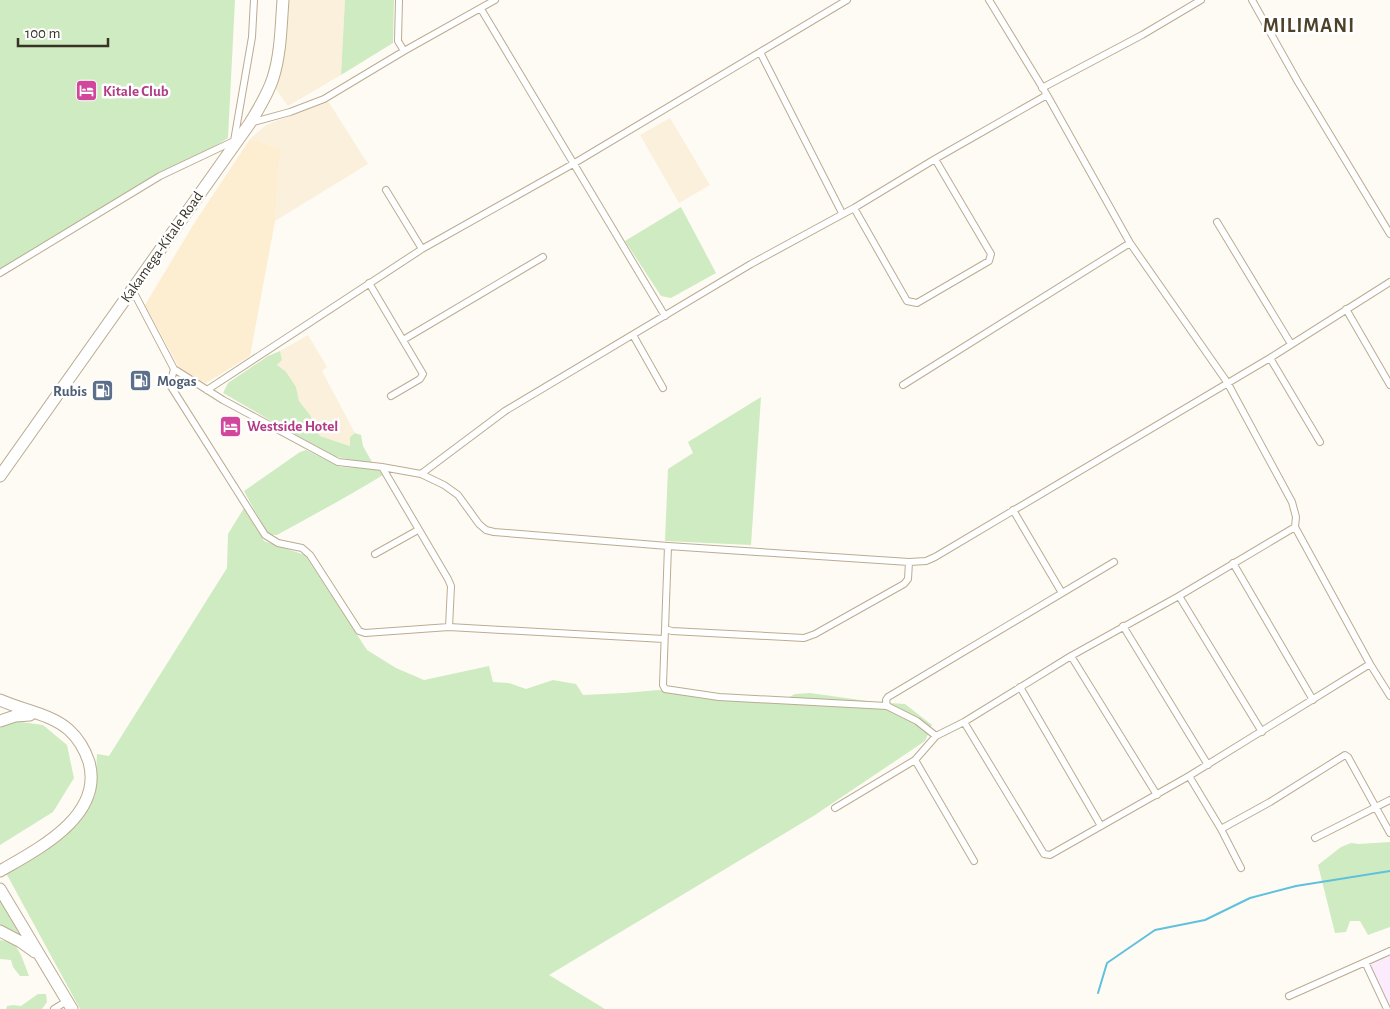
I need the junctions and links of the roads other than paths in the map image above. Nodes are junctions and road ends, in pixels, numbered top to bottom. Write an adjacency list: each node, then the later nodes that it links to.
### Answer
1 (254, 0): 15 (street)
2 (283, 0): 14 (highway, Kakamega-Kitale Road)
3 (399, 0): 10 (street)
4 (495, 0): 9 (street)
5 (847, 0): 11 (street)
6 (989, 0): 12 (street)
7 (1201, 0): 12 (street)
8 (1252, 0): 22 (street)
9 (481, 9): 10 (street); 17 (street)
10 (404, 51): 14 (street)
11 (760, 52): 17 (street); 20 (street)
12 (1042, 88): 13 (street)
13 (1047, 95): 16 (street); 23 (street)
14 (250, 123): 15 (highway, Kakamega-Kitale Road)
15 (238, 139): 26 (street); 29 (highway, Kakamega-Kitale Road)
16 (935, 159): 19 (street); 19 (street)
17 (573, 164): 24 (street); 31 (street)
18 (386, 190): 24 (street)
19 (854, 208): 20 (street)
20 (842, 213): 31 (street)
21 (1218, 222): 34 (street)
22 (1390, 234)
23 (1130, 243): 37 (street); 38 (street)
24 (422, 249): 28 (street)
25 (543, 257): 33 (street)
26 (0, 273)
27 (1390, 282): 30 (street)
28 (369, 283): 33 (street); 41 (street)
29 (132, 289): 36 (street); 46 (highway, Kakamega-Kitale Road)
30 (1346, 308): 34 (street); 39 (street)
31 (665, 316): 32 (street)
32 (632, 335): 40 (street); 45 (street)
33 (403, 340): 42 (street)
34 (1291, 344): 35 (street)
35 (1270, 358): 37 (street); 43 (street)
36 (174, 369): 41 (street); 58 (street)
37 (1227, 382): 47 (street); 48 (street)
38 (903, 385)
39 (1390, 385)
40 (663, 388)
41 (207, 390): 44 (street)
42 (391, 396)
43 (1320, 442)
44 (382, 467): 45 (street); 49 (street)
45 (421, 474): 50 (street)
46 (0, 476)
47 (1013, 510): 52 (street); 55 (street)
48 (1296, 527): 54 (street); 62 (street)
49 (418, 530): 51 (street); 58 (street)
50 (668, 546): 52 (street); 59 (street)
51 (375, 554)
52 (909, 562): 59 (street)
53 (1114, 562): 55 (street)
54 (1233, 563): 56 (street); 66 (street)
55 (1062, 594): 67 (street)
56 (1179, 596): 57 (street); 71 (street)
57 (1123, 626): 61 (street); 74 (street)
58 (449, 627): 60 (street)
59 (665, 629): 60 (street)
60 (664, 639): 67 (street)
61 (1071, 656): 63 (street); 76 (street)
62 (1370, 664): 64 (street); 66 (street)
63 (1020, 687): 70 (street); 80 (street)
64 (1390, 696)
65 (0, 700): 68 (highway)
66 (1313, 700): 71 (street)
67 (887, 706): 72 (street)
68 (39, 715): 69 (highway); 86 (highway)
69 (0, 721)
70 (964, 722): 72 (street); 80 (street)
71 (1262, 732): 74 (street)
72 (936, 736): 73 (street)
73 (915, 760): 79 (street); 84 (street)
74 (1208, 765): 75 (street)
75 (1189, 776): 76 (street); 81 (street)
76 (1157, 794): 80 (street)
77 (1390, 800): 78 (street)
78 (1375, 807): 81 (street); 82 (street); 83 (street)
79 (835, 808)
80 (1101, 826)
81 (1221, 829): 85 (street)
82 (1390, 833)
83 (1315, 838)
84 (974, 861)
85 (1241, 868)
86 (0, 871)
87 (0, 889): 90 (highway)
88 (0, 931): 90 (highway)
89 (1390, 951): 91 (street)
90 (40, 956): 93 (highway)
91 (1365, 962): 92 (street); 95 (street)
92 (1289, 996)
93 (69, 1005): 94 (street)
94 (54, 1009)
95 (1387, 1009)

